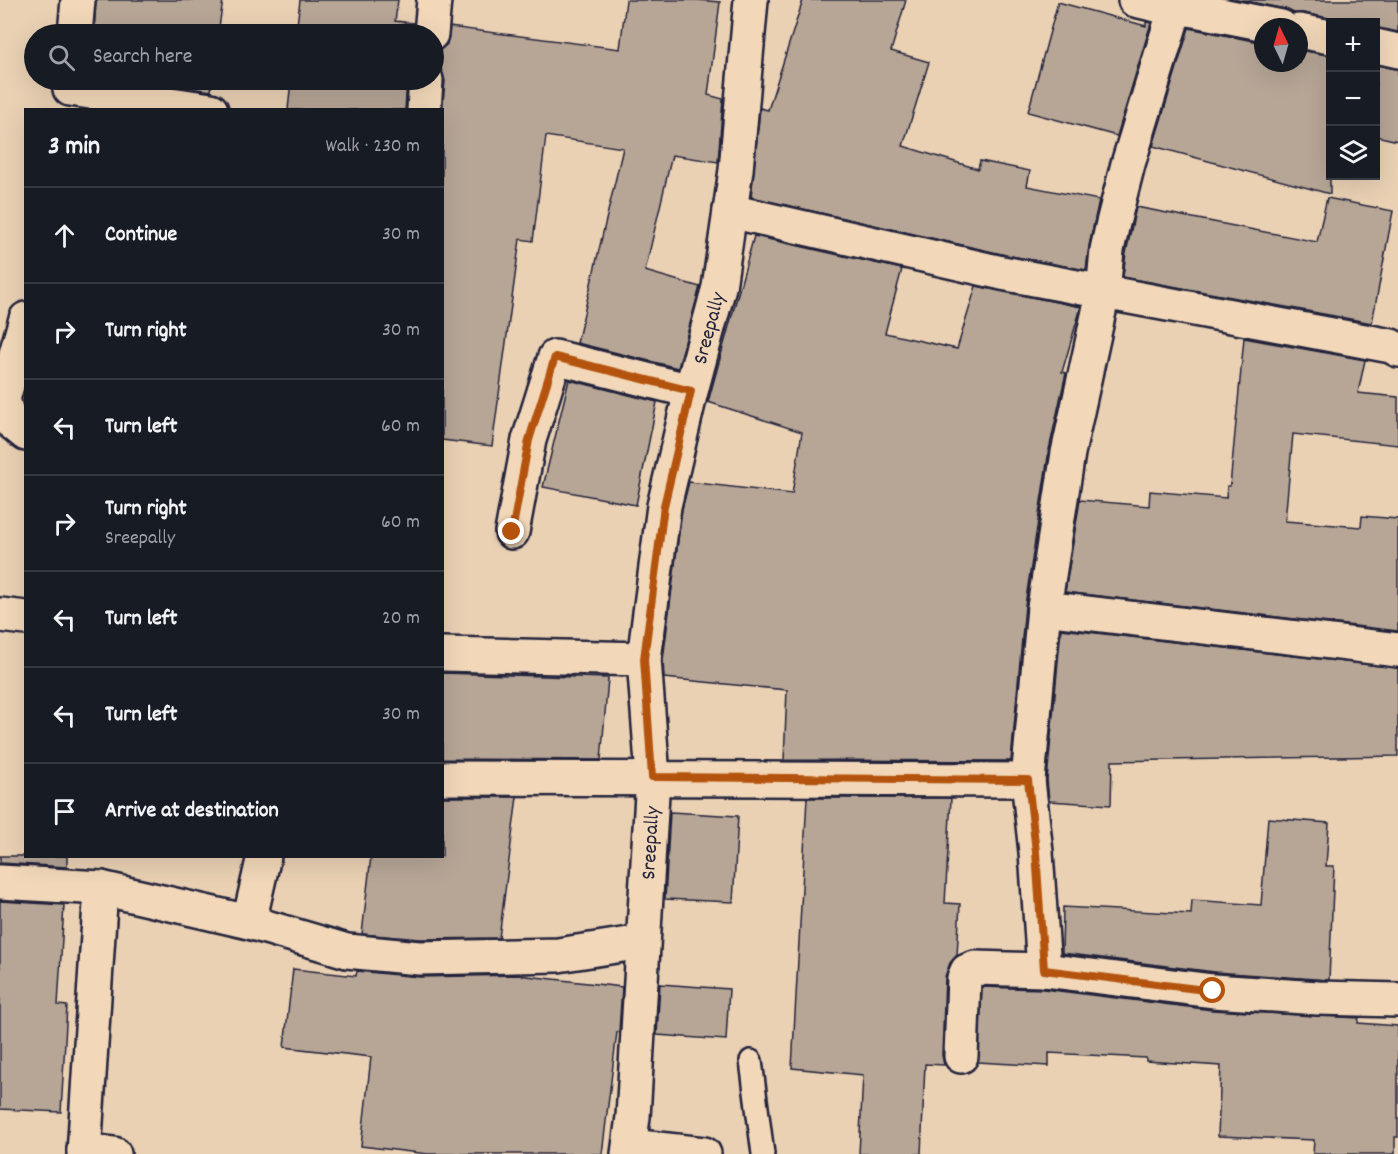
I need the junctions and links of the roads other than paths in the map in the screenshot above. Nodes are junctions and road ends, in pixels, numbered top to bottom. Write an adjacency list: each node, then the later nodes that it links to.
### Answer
1 (78, 0): 7 (street)
2 (434, 0): 8 (street)
3 (751, 0): 17 (street, Sreepally)
4 (1135, 0): 5 (street)
5 (1178, 10): 6 (street); 18 (street)
6 (1254, 22)
7 (76, 24)
8 (432, 24)
9 (1308, 33): 10 (street)
10 (1326, 36)
11 (1380, 47): 12 (street)
12 (1398, 51)
13 (425, 90): 16 (street)
14 (70, 93): 15 (street)
15 (195, 108)
16 (424, 108)
17 (730, 211): 18 (street); 21 (street, Sreepally)
18 (1103, 293): 20 (street); 24 (street)
19 (24, 326): 22 (street)
20 (1398, 350)
21 (691, 391): 23 (street); 27 (street, Sreepally)
22 (24, 432)
23 (512, 532)
24 (1044, 608): 25 (street); 30 (street)
25 (1398, 650)
26 (444, 654): 27 (street)
27 (644, 659): 28 (street, Sreepally)
28 (652, 777): 29 (street); 30 (street); 35 (street, Sreepally)
29 (444, 778)
30 (1028, 780): 36 (street)
31 (264, 858): 34 (street)
32 (0, 882): 33 (street)
33 (101, 888): 34 (street); 41 (street)
34 (249, 922): 35 (street)
35 (642, 942): 40 (street, Sreepally)
36 (1044, 970): 37 (street); 38 (street)
37 (1398, 999)
38 (961, 1056)
39 (751, 1061): 43 (lane)
40 (629, 1150): 42 (street)
41 (94, 1153)
42 (704, 1154)
43 (763, 1154)

